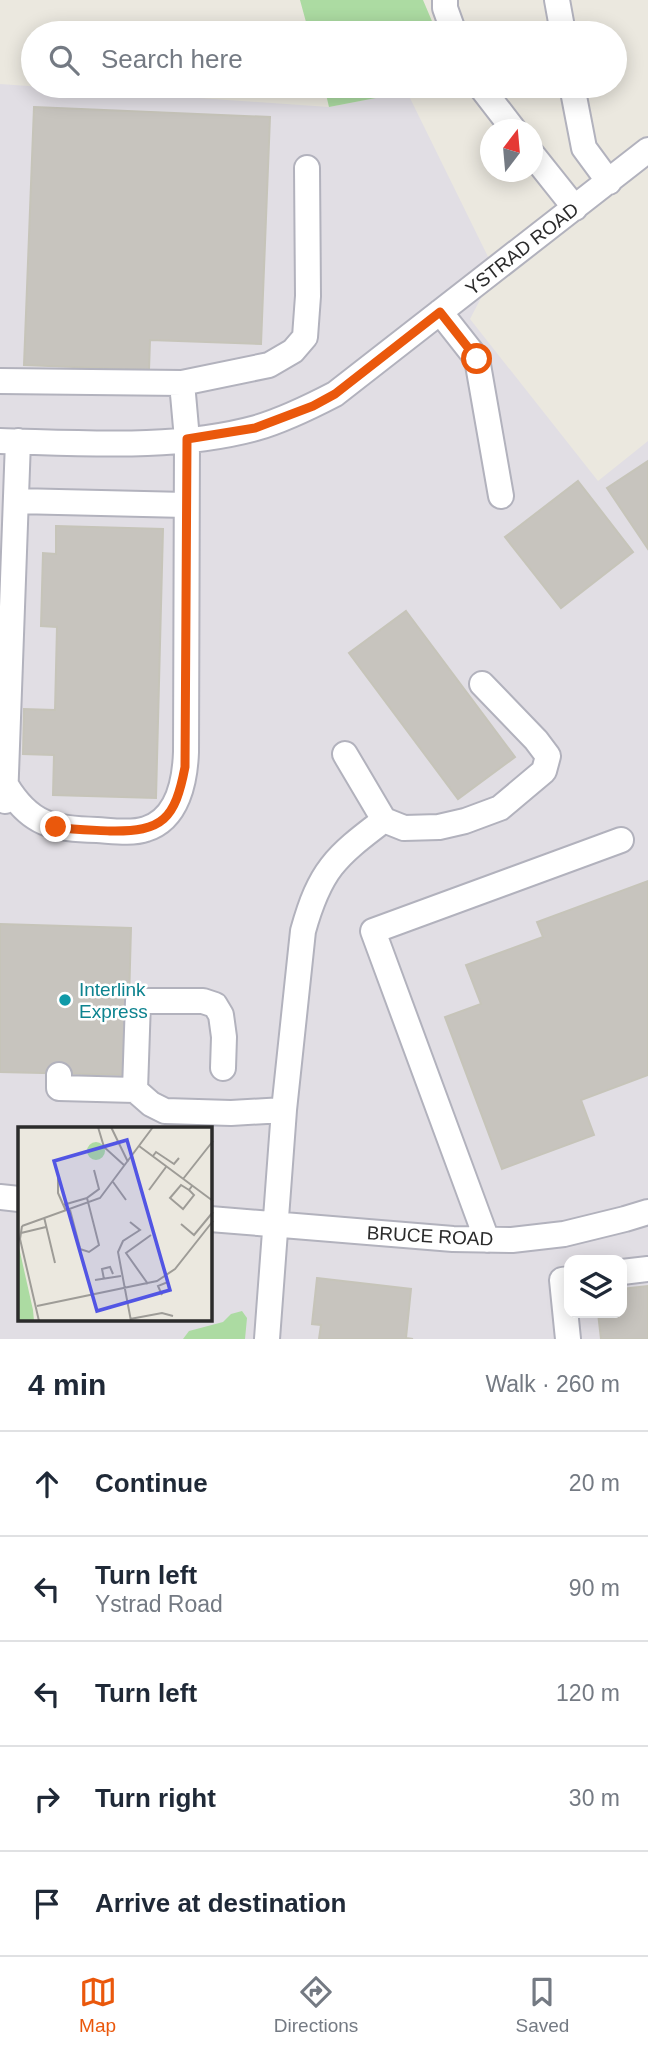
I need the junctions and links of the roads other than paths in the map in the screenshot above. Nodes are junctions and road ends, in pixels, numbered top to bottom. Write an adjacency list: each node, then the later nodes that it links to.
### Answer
1 (444, 0): 3 (street)
2 (556, 0): 4 (street)
3 (450, 21)
4 (560, 21)
5 (489, 98): 7 (street)
6 (574, 98): 11 (street)
7 (506, 119)
8 (648, 150): 11 (street, YSTRAD ROAD)
9 (543, 167): 12 (street)
10 (307, 168): 15 (street)
11 (608, 181): 12 (street, YSTRAD ROAD)
12 (575, 208): 13 (street, YSTRAD ROAD)
13 (440, 312): 16 (street, YSTRAD ROAD); 18 (street)
14 (0, 381): 15 (street)
15 (182, 383): 16 (street)
16 (187, 439): 17 (street, YSTRAD ROAD); 20 (street)
17 (9, 441): 19 (street)
18 (501, 496)
19 (16, 501): 20 (street); 23 (street)
20 (186, 505): 23 (street)
21 (482, 684): 25 (street)
22 (345, 754): 25 (street)
23 (6, 785): 24 (street)
24 (5, 813)
25 (384, 820): 30 (street)
26 (621, 840): 36 (street)
27 (223, 1068): 29 (street)
28 (59, 1075): 29 (street)
29 (135, 1090): 30 (street)
30 (284, 1110): 35 (street)
31 (0, 1198): 32 (street)
32 (18, 1199)
33 (648, 1215): 36 (street, BRUCE ROAD)
34 (212, 1219): 35 (street, BRUCE ROAD)
35 (275, 1226): 36 (street, BRUCE ROAD); 42 (street)
36 (487, 1240)
37 (648, 1269): 38 (street)
38 (627, 1271)
39 (564, 1280): 40 (street)
40 (564, 1300)
41 (566, 1318): 43 (street)
42 (267, 1339)
43 (568, 1339)

